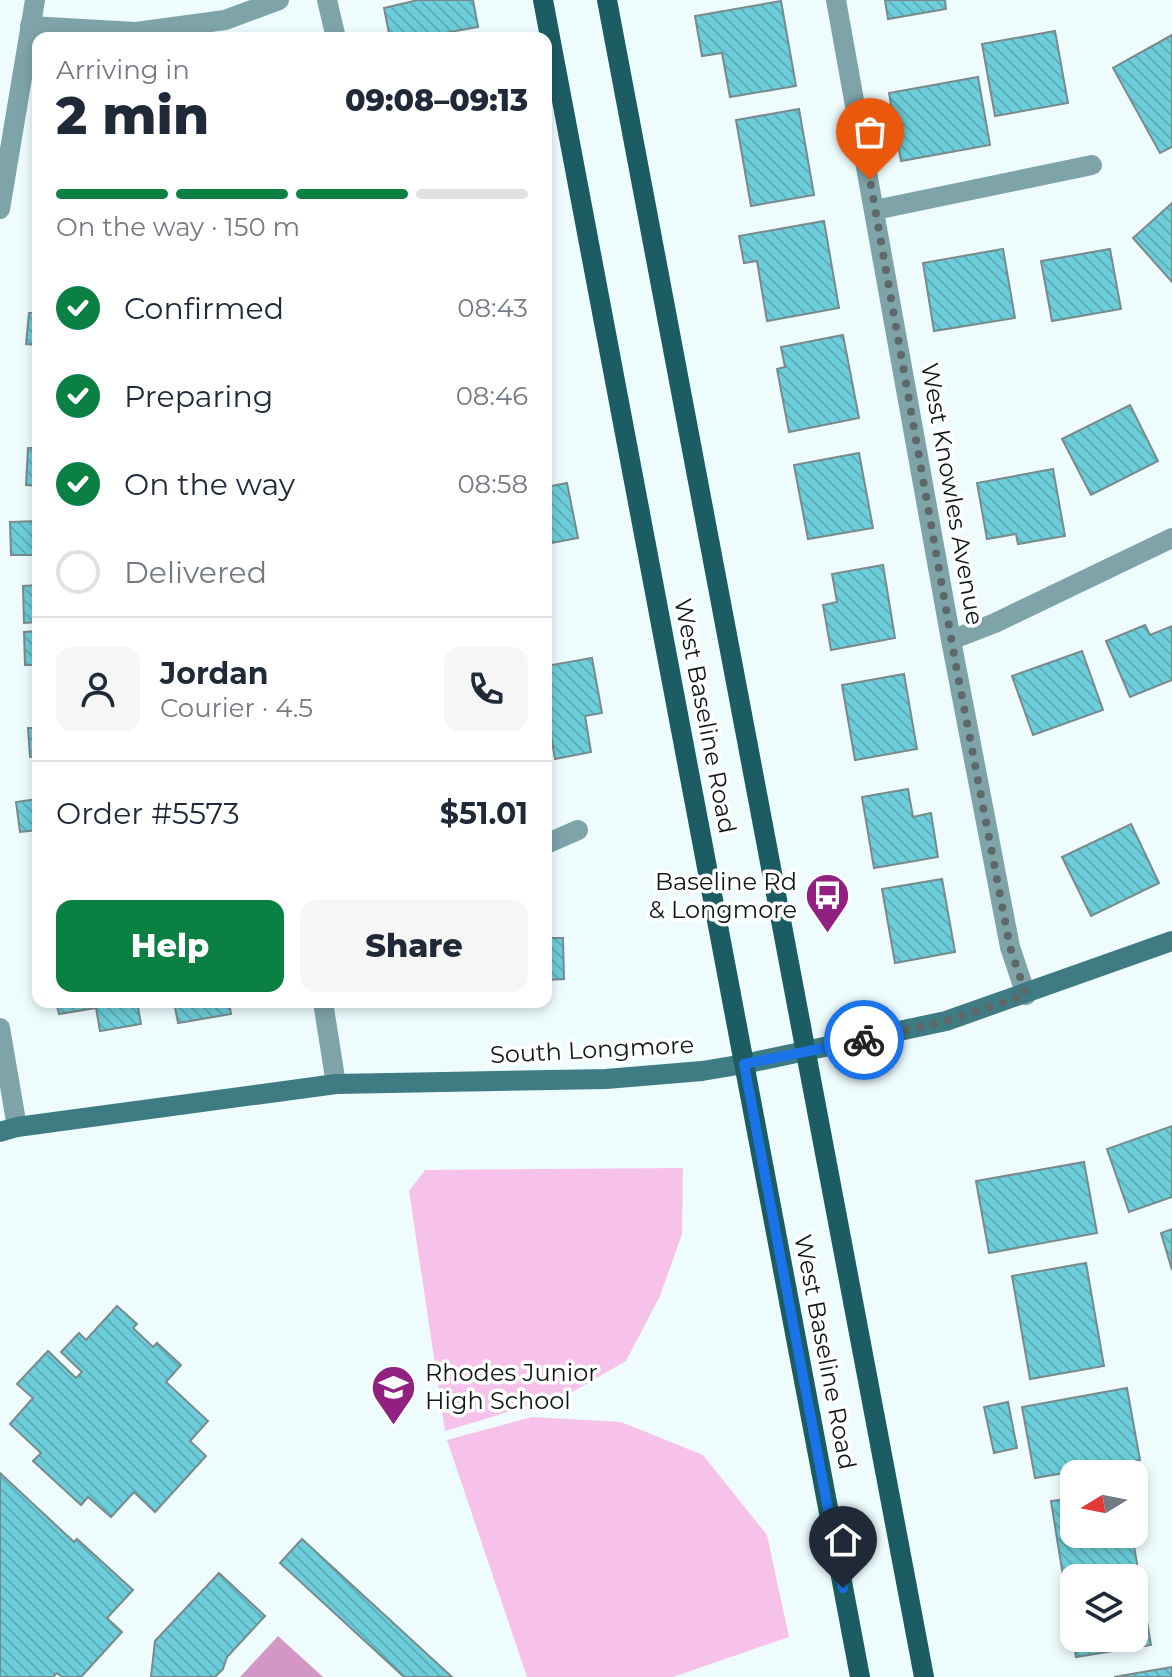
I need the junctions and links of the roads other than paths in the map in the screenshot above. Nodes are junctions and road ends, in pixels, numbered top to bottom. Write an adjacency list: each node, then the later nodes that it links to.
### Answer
1 (35, 0): 7 (street)
2 (279, 0): 7 (street)
3 (327, 0): 8 (street)
4 (543, 0): 9 (main road, West Baseline Road)
5 (607, 0): 22 (main road, West Baseline Road)
6 (836, 0): 13 (street, West Knowles Avenue)
7 (30, 26): 12 (street)
8 (335, 32)
9 (549, 32)
10 (552, 48): 23 (main road, West Baseline Road)
11 (1092, 165): 13 (street)
12 (0, 205)
13 (875, 210): 15 (street, West Knowles Avenue)
14 (1172, 538): 15 (street)
15 (951, 640): 19 (street, West Knowles Avenue)
16 (578, 830): 17 (street)
17 (552, 841)
18 (1172, 941): 19 (street, South Longmore)
19 (1026, 995): 22 (street, South Longmore)
20 (324, 1008): 24 (street)
21 (0, 1028): 25 (street)
22 (806, 1052): 23 (street, South Longmore); 27 (main road, West Baseline Road)
23 (744, 1064): 24 (street, South Longmore); 26 (main road, West Baseline Road)
24 (336, 1084): 25 (street, South Longmore)
25 (9, 1129)
26 (860, 1677)
27 (924, 1677)

